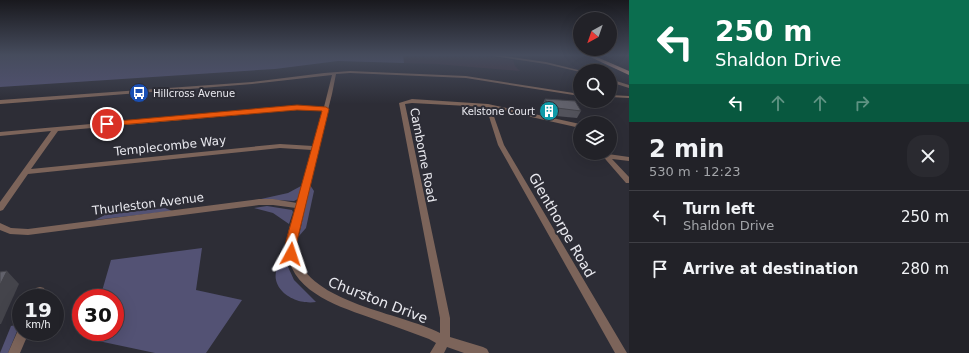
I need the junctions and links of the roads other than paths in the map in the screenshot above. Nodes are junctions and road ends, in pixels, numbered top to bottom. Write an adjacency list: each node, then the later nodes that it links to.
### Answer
1 (334, 73): 4 (street); 7 (street); 9 (street, Churston Drive)
2 (617, 82): 3 (street)
3 (629, 86)
4 (573, 94)
5 (617, 96): 6 (street)
6 (628, 96)
7 (0, 102)
8 (488, 106): 10 (street, Camborne Road); 23 (street, Camborne Road); 27 (street, Glenthorpe Road)
9 (326, 109): 11 (street); 13 (street, Churston Drive)
10 (573, 124)
11 (56, 129): 12 (street); 17 (street)
12 (0, 134)
13 (316, 148): 17 (street, Templecombe Way); 19 (street, Churston Drive)
14 (617, 157): 15 (street)
15 (629, 159)
16 (610, 160): 18 (street)
17 (26, 172): 20 (street)
18 (629, 181)
19 (301, 206): 21 (street, Thurleston Avenue); 23 (street, Churston Drive)
20 (0, 208)
21 (0, 226)
22 (19, 341): 24 (street)
23 (444, 342): 25 (street); 26 (street, Churston Drive)
24 (14, 353)
25 (436, 353)
26 (483, 353)
27 (621, 353)

